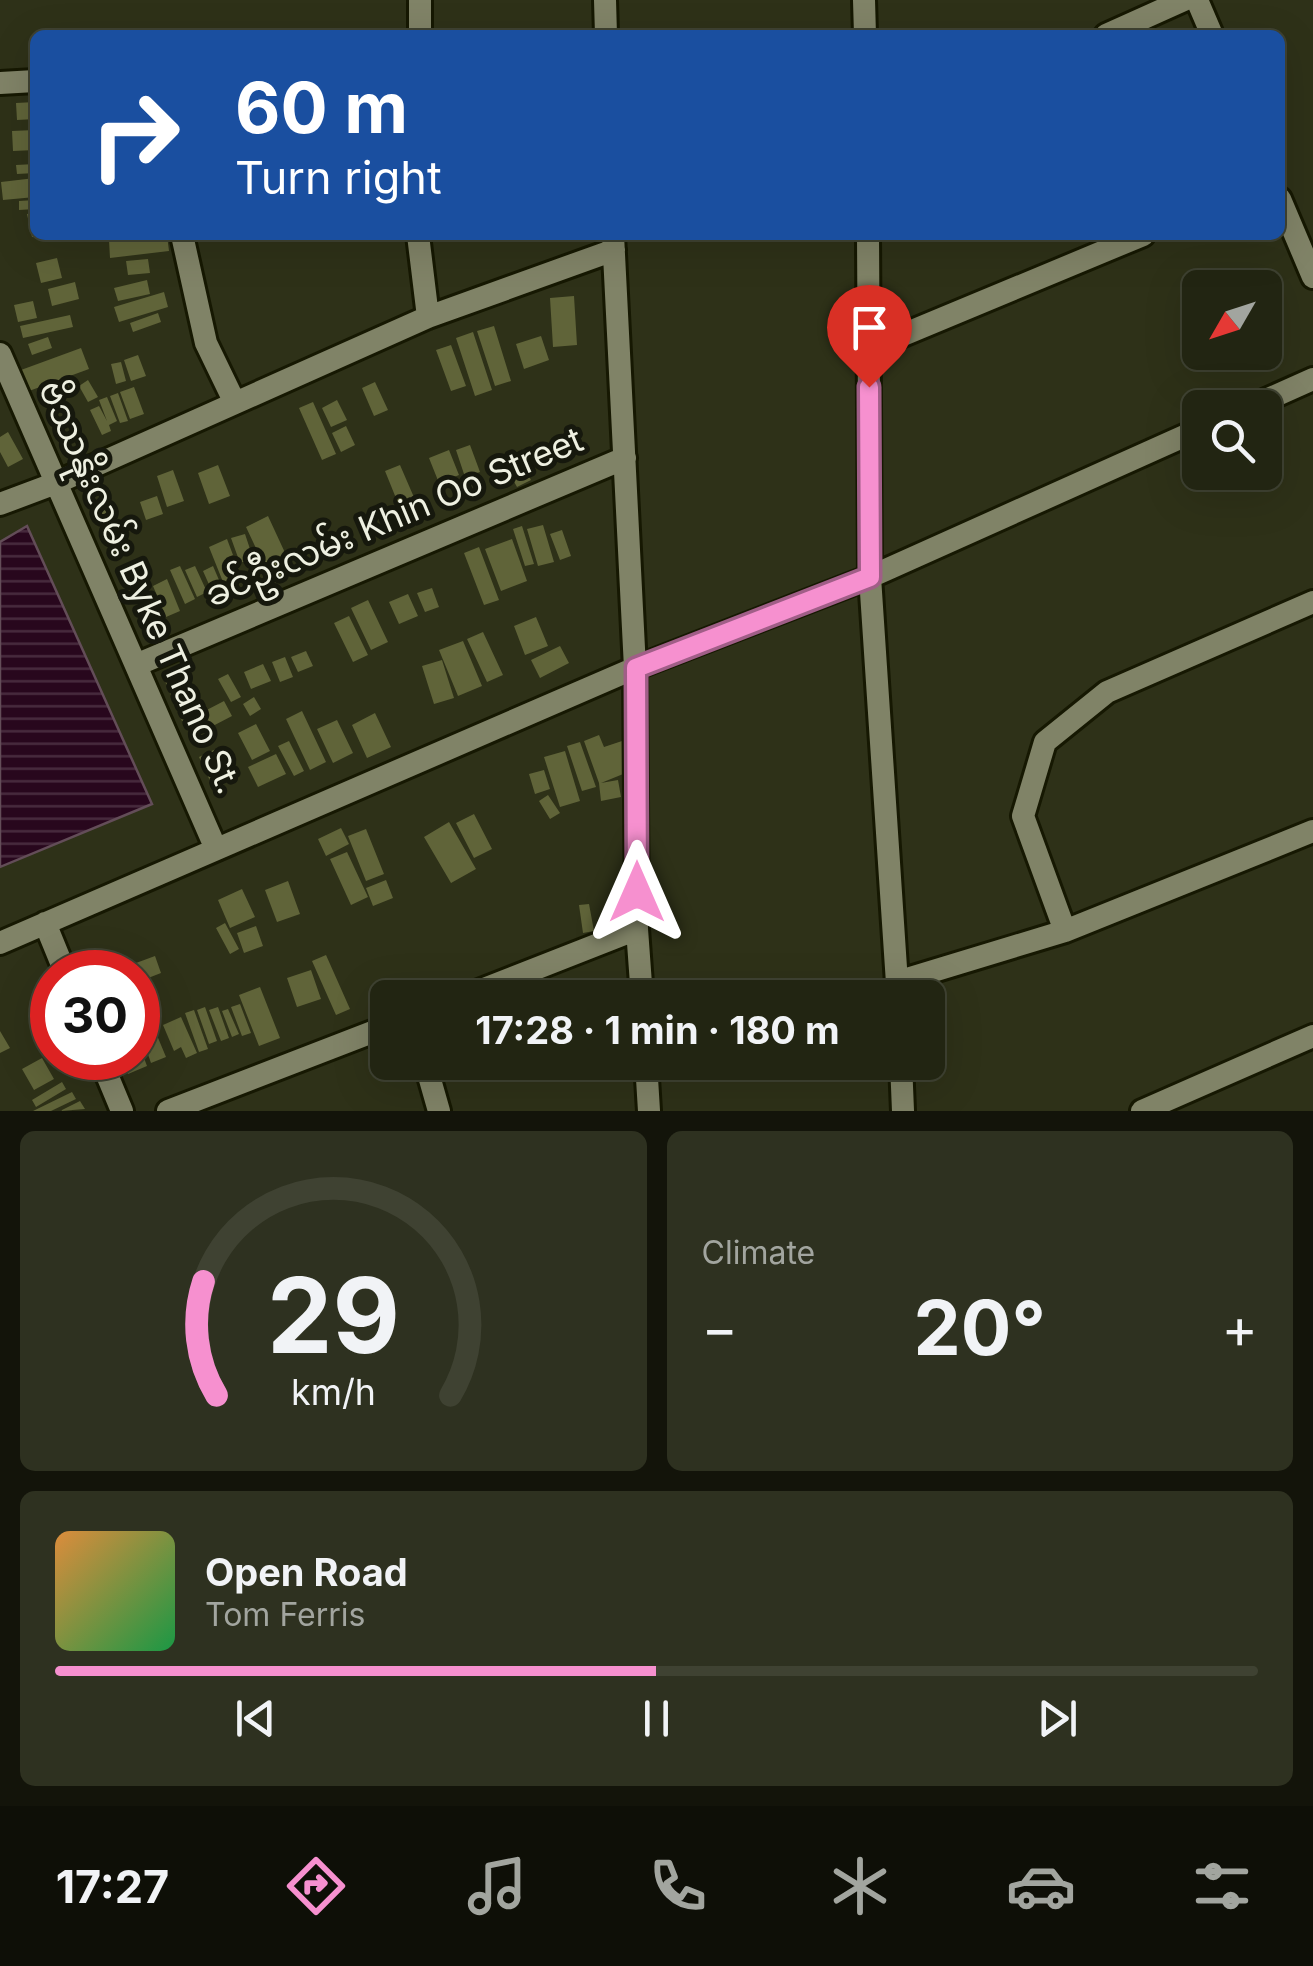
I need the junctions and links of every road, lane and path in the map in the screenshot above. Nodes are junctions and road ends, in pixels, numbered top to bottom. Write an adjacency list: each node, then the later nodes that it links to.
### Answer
1 (420, 0): 6 (street)
2 (605, 0): 7 (street)
3 (864, 0): 8 (street)
4 (1184, 0): 9 (street)
5 (1197, 0): 10 (street)
6 (420, 30)
7 (606, 30)
8 (865, 30)
9 (1117, 30)
10 (1210, 30)
11 (30, 82): 12 (street)
12 (0, 83)
13 (1285, 210): 19 (street)
14 (183, 240): 25 (street)
15 (419, 240): 20 (street)
16 (868, 240): 21 (street)
17 (1131, 240): 21 (street)
18 (614, 242): 20 (street); 27 (street)
19 (1313, 278)
20 (428, 316): 25 (street)
21 (869, 349): 30 (street)
22 (0, 354): 28 (street, ဗိဿနိုးလမ်း Byke Thano St.)
23 (1313, 378): 24 (street)
24 (1282, 392)
25 (235, 404): 28 (street)
26 (1182, 437): 30 (street)
27 (624, 458): 32 (street, ခင်ဦးလမ်း Khin Oo Street); 33 (street)
28 (56, 483): 29 (street); 32 (street, ဗိဿနိုးလမ်း Byke Thano St.)
29 (0, 504)
30 (870, 577): 33 (street); 43 (street)
31 (1313, 602): 38 (street)
32 (136, 664): 35 (street, ဗိဿနိုးလမ်း Byke Thano St.)
33 (636, 668): 35 (street); 37 (street)
34 (1313, 831): 38 (street)
35 (216, 849): 36 (street)
36 (45, 923): 39 (street); 40 (street)
37 (637, 929): 41 (street); 42 (street)
38 (1065, 931): 44 (street)
39 (0, 943)
40 (56, 950)
41 (507, 980)
42 (641, 980)
43 (897, 980)
44 (926, 980)
45 (370, 1033): 52 (street)
46 (1313, 1036): 56 (street)
47 (109, 1080): 51 (street)
48 (430, 1080): 53 (street)
49 (647, 1080): 54 (street)
50 (902, 1080): 55 (street)
51 (122, 1111)
52 (168, 1111)
53 (439, 1111)
54 (649, 1111)
55 (903, 1111)
56 (1142, 1111)

